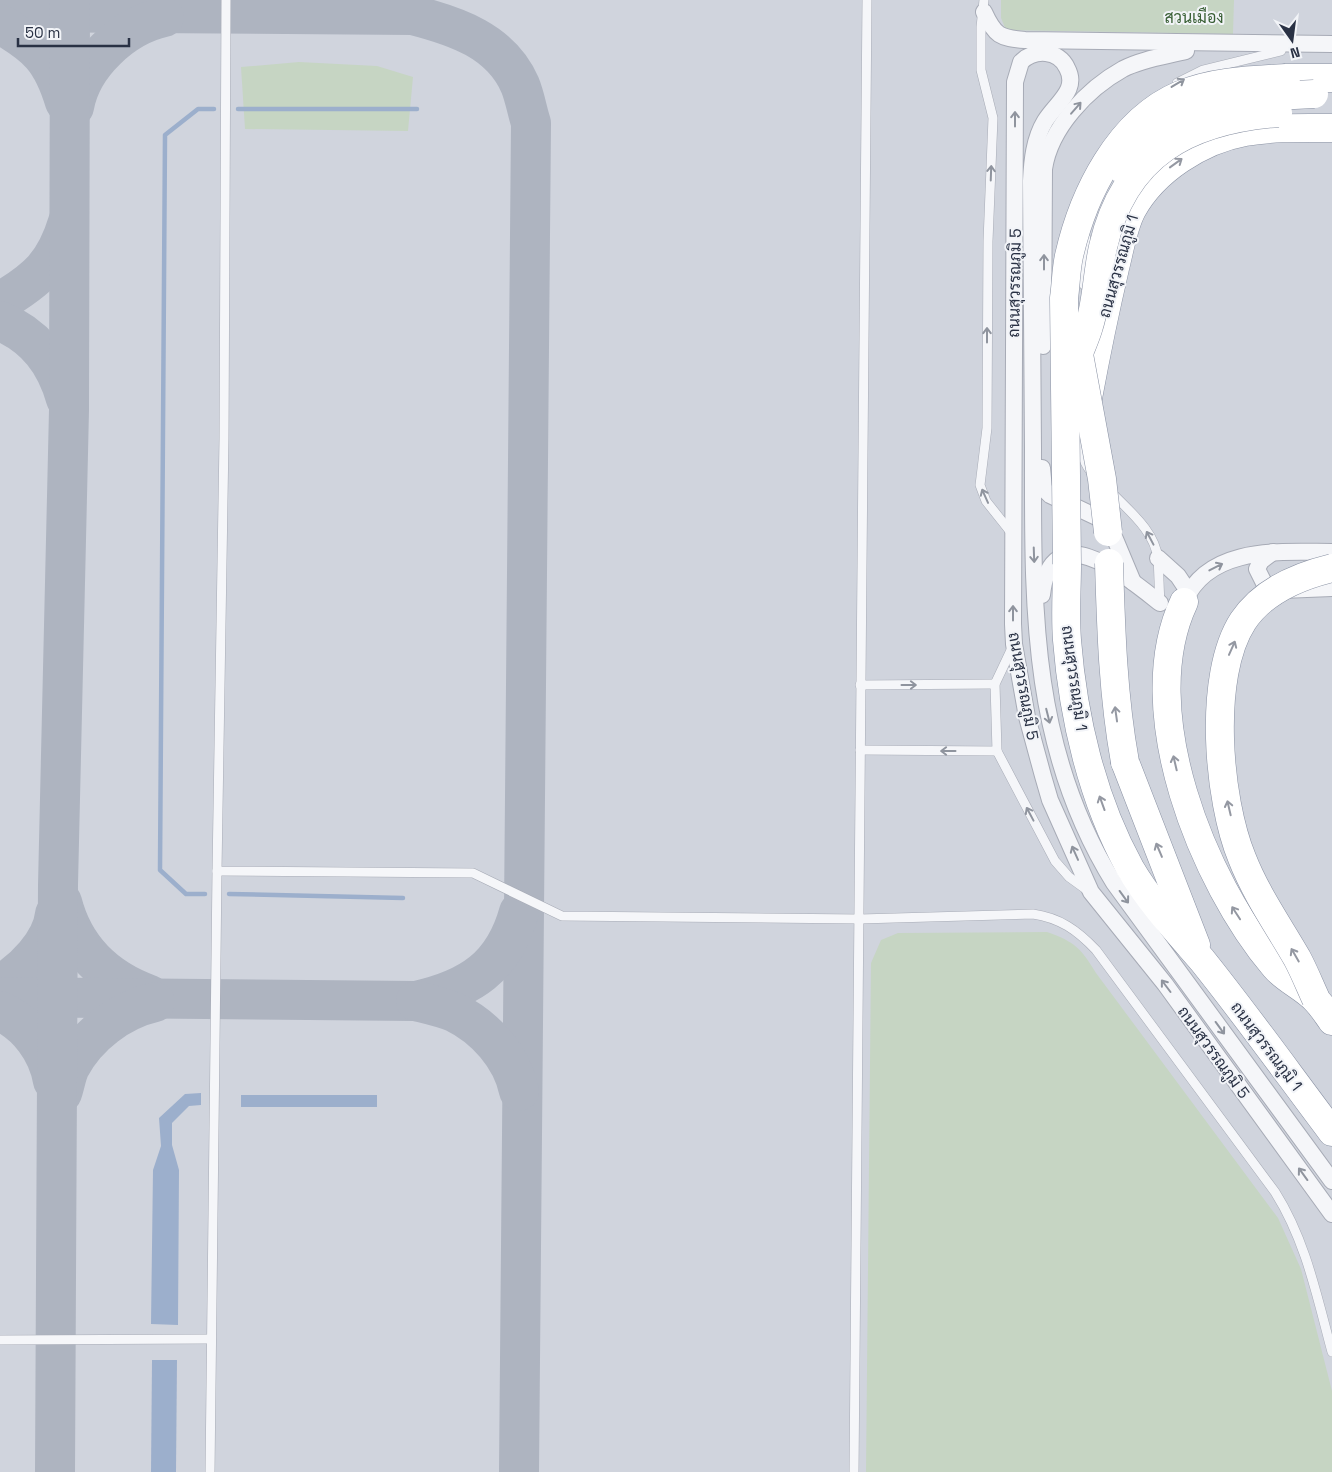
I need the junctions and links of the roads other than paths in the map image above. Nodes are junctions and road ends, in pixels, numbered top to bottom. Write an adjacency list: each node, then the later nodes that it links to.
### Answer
1 (226, 0): 28 (lane)
2 (867, 0): 25 (lane)
3 (983, 13): 5 (street, ถนนสุวรรณภูมิ 5); 14 (lane, one-way to 3)
4 (1332, 44): 5 (street)
5 (1049, 47): 6 (street); 14 (street, ถนนสุวรรณภูมิ 5, one-way to 5); 22 (street, ถนนสุวรรณภูมิ 5, one-way to 22)
6 (1186, 51): 7 (street); 19 (street, one-way to 6)
7 (1281, 51): 8 (street); 17 (lane, one-way to 7)
8 (1332, 52)
9 (1332, 78): 13 (highway, ถนนสุวรรณภูมิ 1, bridge)
10 (1332, 95): 13 (highway, ถนนสุวรรณภูมิ 1, bridge)
11 (1332, 112): 13 (highway, ถนนสุวรรณภูมิ 1, bridge)
12 (1332, 128): 13 (highway, ถนนสุวรรณภูมิ 1, one-way to 12)
13 (1076, 395): 31 (highway, ถนนสุวรรณภูมิ 1, one-way to 13, bridge); 31 (highway, ถนนสุวรรณภูมิ 1, one-way to 13, bridge)
14 (1013, 536): 23 (street, ถนนสุวรรณภูมิ 5, one-way to 14)
15 (1273, 552): 16 (street); 20 (street); 21 (street, one-way to 15)
16 (1332, 552)
17 (1158, 558): 21 (lane); 21 (street)
18 (1332, 568): 32 (highway, one-way to 18, bridge)
19 (1133, 582): 21 (street, ถนนสุวรรณภูมิ 5); 22 (street, ถนนสุวรรณภูมิ 5)
20 (1332, 588)
21 (1177, 599): 32 (highway, one-way to 21)
22 (1037, 642): 35 (street, ถนนสุวรรณภูมิ 5, one-way to 35)
23 (1014, 644): 24 (lane); 29 (street, ถนนสุวรรณภูมิ 5, one-way to 23)
24 (995, 684): 25 (lane, one-way to 24); 27 (lane)
25 (860, 685): 26 (lane)
26 (860, 750): 27 (lane, one-way to 26); 30 (lane)
27 (997, 751): 29 (lane, one-way to 27)
28 (218, 871): 30 (lane); 37 (lane)
29 (1092, 892): 36 (street, ถนนสุวรรณภูมิ 5, one-way to 29)
30 (860, 919): 39 (lane); 41 (lane)
31 (1202, 961): 34 (highway, ถนนสุวรรณภูมิ 1)
32 (1316, 999): 33 (highway)
33 (1332, 1021)
34 (1332, 1132)
35 (1332, 1181)
36 (1332, 1214)
37 (211, 1339): 38 (lane); 40 (lane)
38 (0, 1340)
39 (1332, 1352)
40 (210, 1472)
41 (854, 1472)

